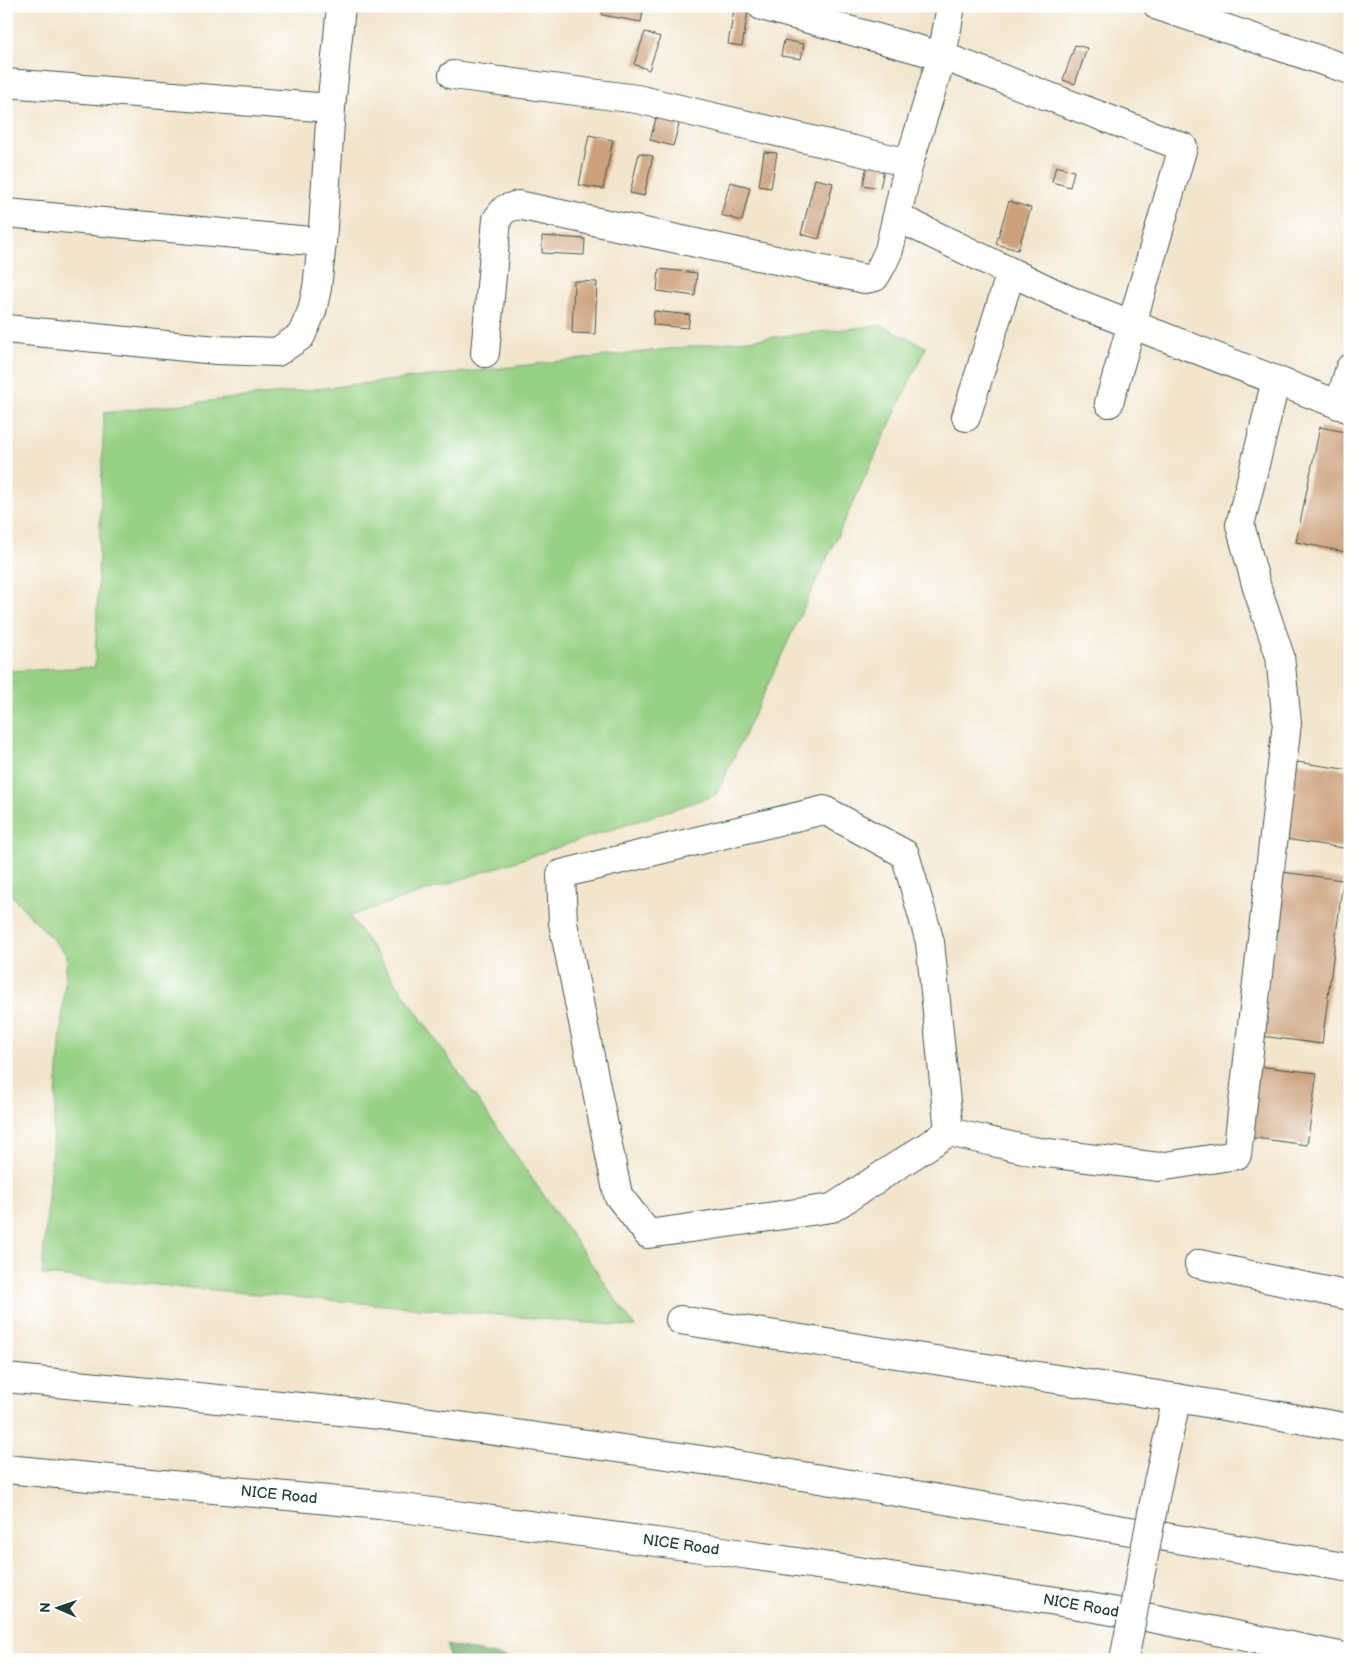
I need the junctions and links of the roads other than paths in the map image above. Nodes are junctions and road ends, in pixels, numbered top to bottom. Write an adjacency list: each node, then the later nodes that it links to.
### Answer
1 (341, 6): 9 (main road)
2 (762, 6): 5 (main road)
3 (951, 6): 5 (main road)
4 (1158, 6): 6 (main road)
5 (942, 56): 10 (main road); 15 (main road)
6 (1350, 70)
7 (453, 75): 10 (main road)
8 (6, 84): 9 (main road)
9 (331, 108): 13 (main road)
10 (909, 163): 12 (main road)
11 (6, 213): 13 (main road)
12 (897, 217): 14 (main road); 17 (main road)
13 (322, 242): 16 (main road)
14 (1010, 272): 15 (main road); 22 (main road)
15 (1132, 325): 19 (main road); 20 (main road)
16 (6, 329)
17 (485, 353)
18 (1350, 368): 21 (main road)
19 (1276, 380): 21 (main road); 23 (main road)
20 (1109, 403)
21 (1344, 407)
22 (966, 417)
23 (949, 1132): 23 (main road)
24 (1199, 1264): 25 (main road)
25 (1350, 1296)
26 (680, 1320): 28 (main road)
27 (6, 1378): 31 (main road)
28 (1177, 1398): 29 (main road); 33 (main road, bridge)
29 (1350, 1428)
30 (6, 1469): 32 (main road, NICE Road)
31 (1350, 1568)
32 (1350, 1658)
33 (1124, 1660)

